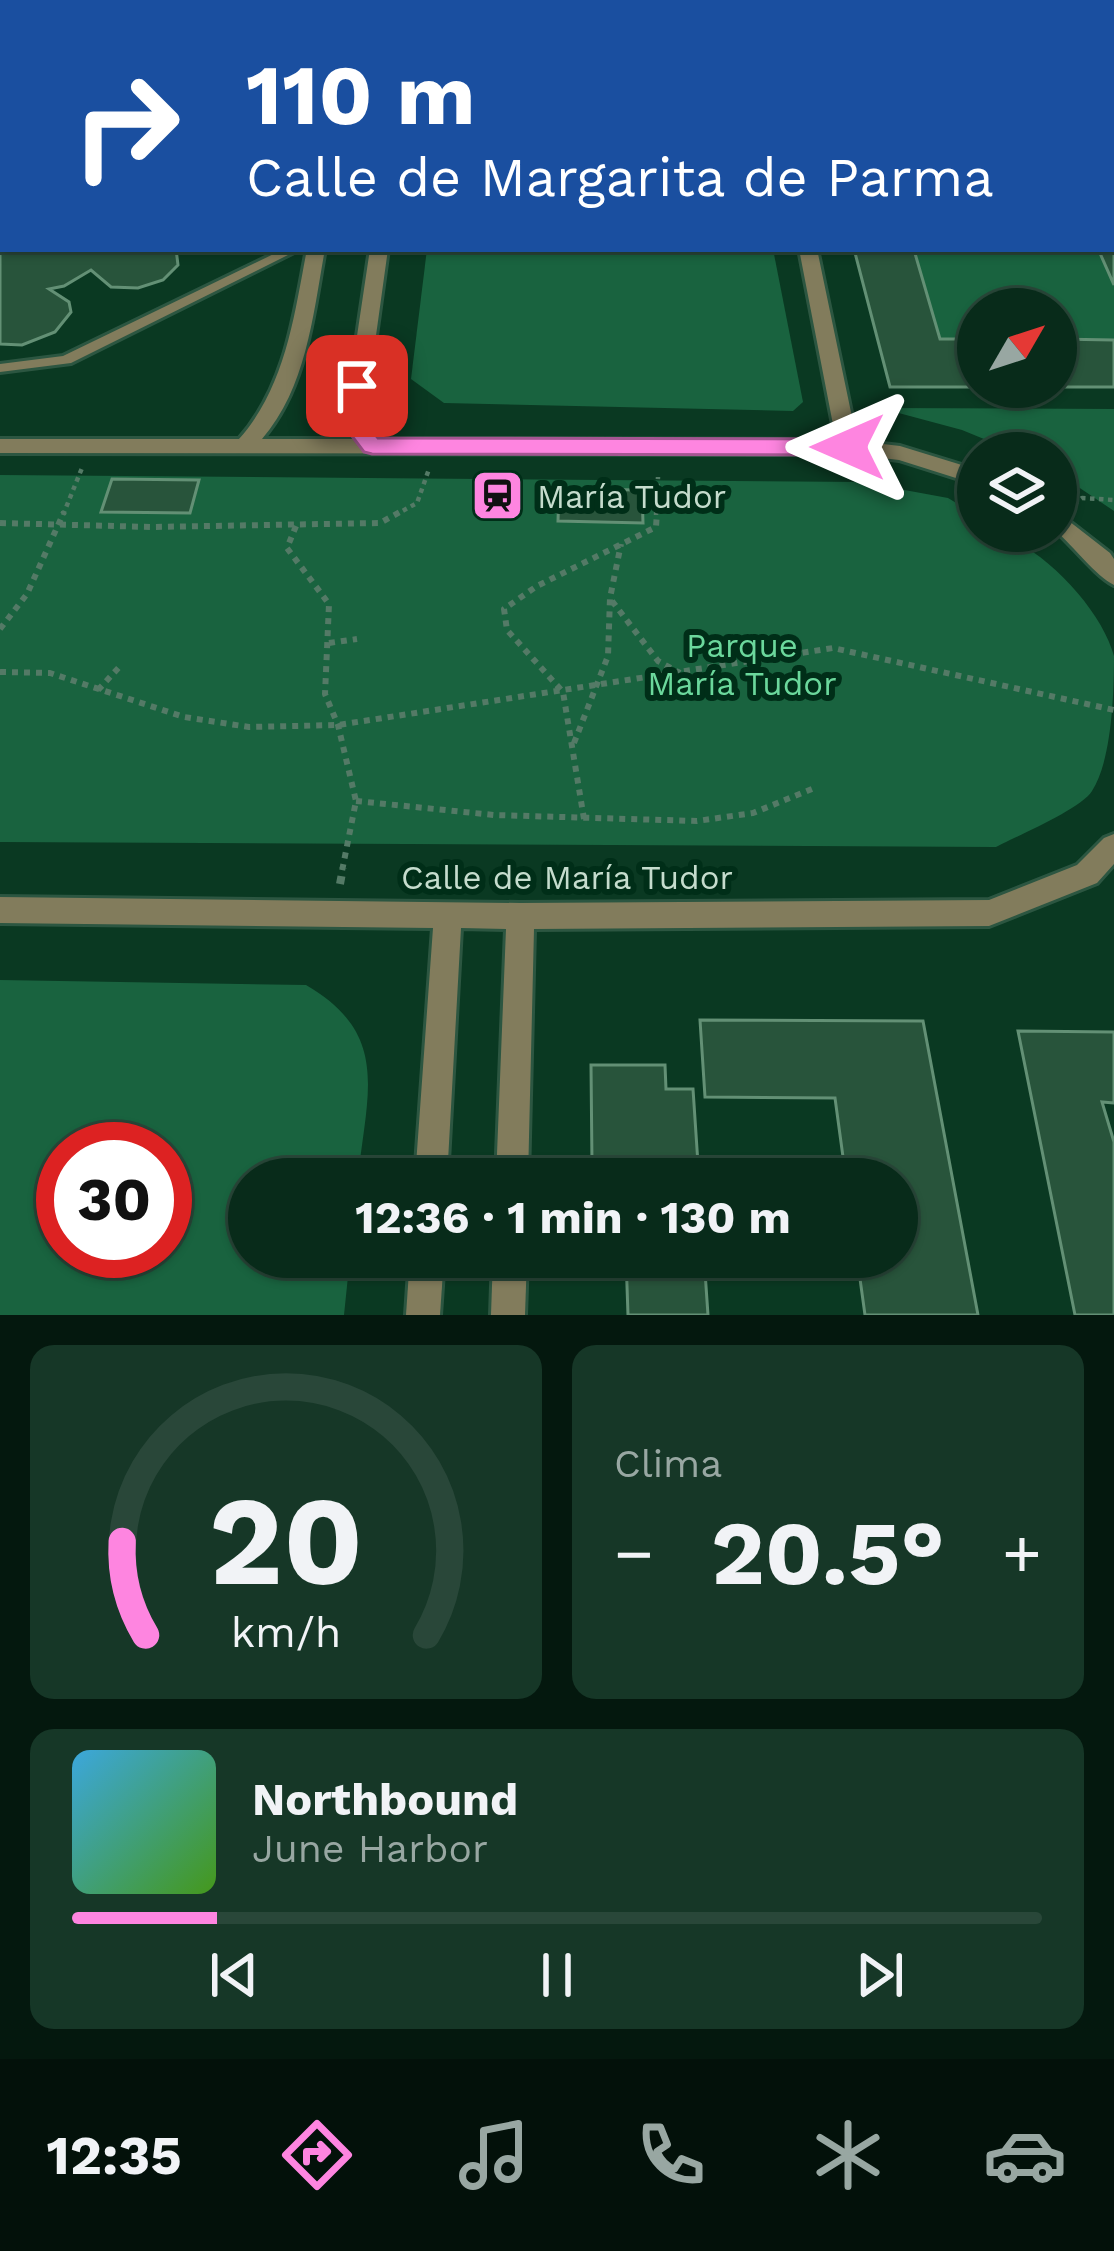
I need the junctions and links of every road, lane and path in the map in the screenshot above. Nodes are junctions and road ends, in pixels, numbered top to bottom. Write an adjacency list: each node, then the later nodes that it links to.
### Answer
1 (288, 252): 5 (lane)
2 (315, 252): 8 (street)
3 (379, 252): 9 (street)
4 (809, 252): 11 (street)
5 (0, 368)
6 (0, 446): 7 (street)
7 (89, 446): 8 (street); 17 (path)
8 (245, 446): 9 (street)
9 (372, 446): 10 (street)
10 (432, 446): 11 (street); 18 (path)
11 (848, 447): 12 (street)
12 (957, 471)
13 (658, 477): 20 (path)
14 (1114, 500): 15 (path)
15 (1077, 502)
16 (0, 523): 17 (path)
17 (56, 523): 18 (path); 23 (path)
18 (296, 526): 25 (path)
19 (1077, 527): 21 (street)
20 (620, 544): 22 (path); 31 (path)
21 (1114, 576)
22 (610, 598): 28 (path); 29 (path)
23 (0, 628)
24 (357, 639): 25 (path)
25 (329, 643): 33 (path)
26 (122, 664): 30 (path)
27 (0, 672): 30 (path)
28 (682, 674): 29 (path); 32 (path)
29 (593, 688): 31 (path); 34 (path)
30 (98, 690): 33 (path)
31 (563, 692): 33 (path); 34 (path)
32 (1114, 710)
33 (338, 725): 36 (path)
34 (572, 746): 37 (path)
35 (812, 789): 37 (path)
36 (356, 801): 37 (path); 40 (path)
37 (584, 819)
38 (1114, 846): 42 (street, Calle de María Tudor)
39 (0, 910): 40 (street, Calle de María Tudor)
40 (333, 913): 41 (street, Calle de María Tudor)
41 (448, 913): 42 (street, Calle de María Tudor); 43 (street)
42 (520, 916): 44 (street)
43 (432, 1158)
44 (513, 1158)
45 (426, 1278): 47 (street)
46 (509, 1278): 48 (street)
47 (423, 1315)
48 (508, 1315)

